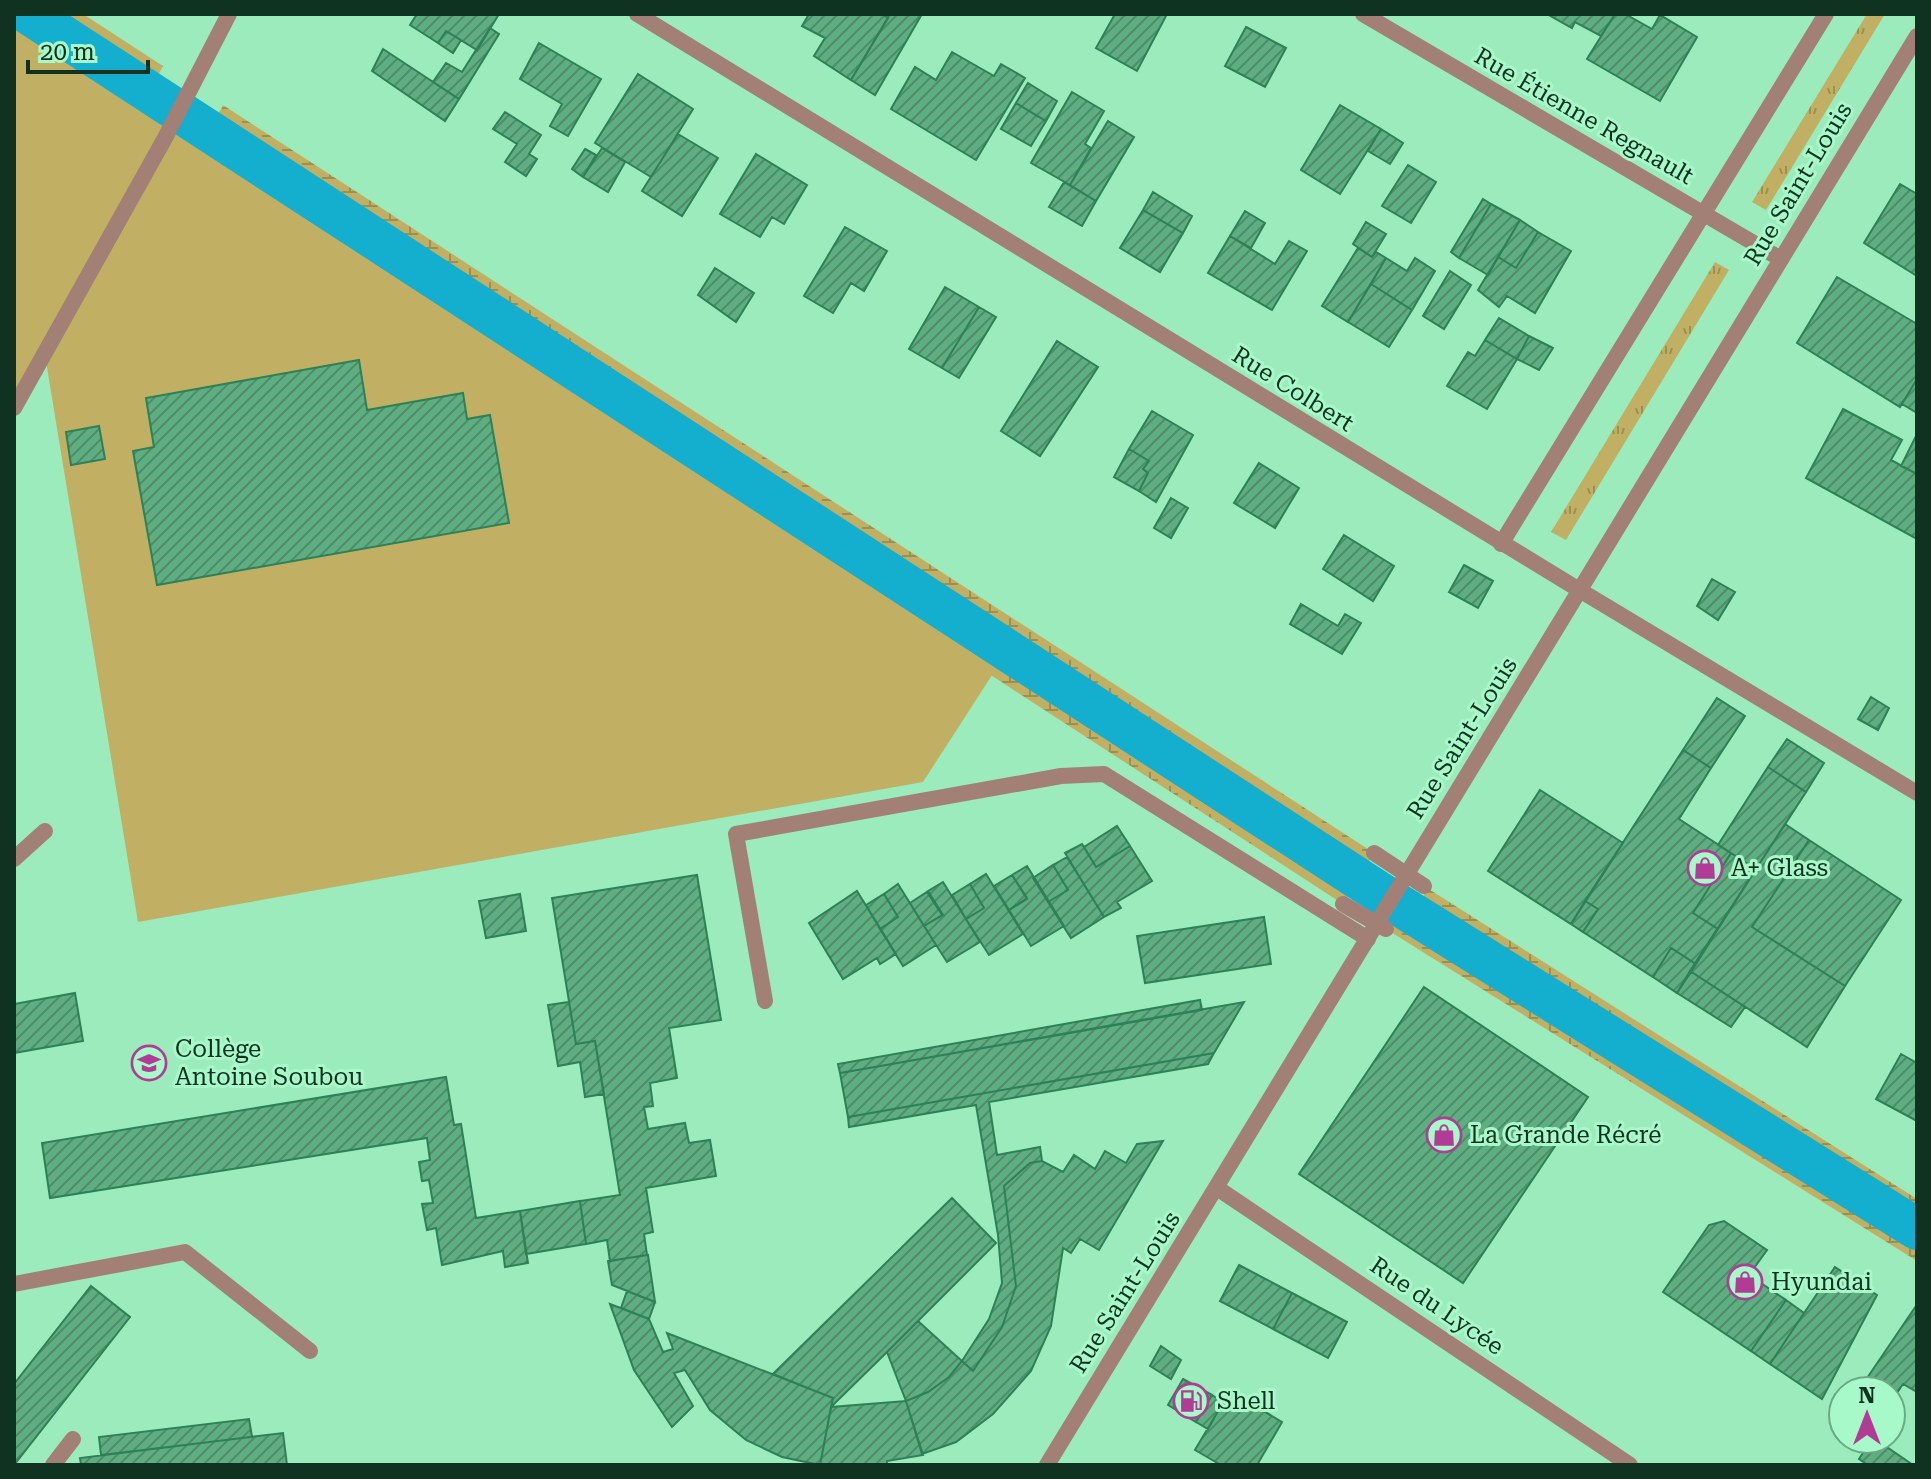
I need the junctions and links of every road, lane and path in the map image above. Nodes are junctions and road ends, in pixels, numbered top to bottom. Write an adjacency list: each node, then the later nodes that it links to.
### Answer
1 (229, 14): 8 (street)
2 (1363, 14): 6 (street, Rue Étienne Regnault)
3 (1826, 14): 6 (street)
4 (645, 16): 9 (street, Rue Colbert)
5 (1917, 36): 7 (street, Rue Saint-Louis)
6 (1704, 214): 7 (street, Rue Étienne Regnault); 9 (street)
7 (1781, 259): 10 (street, Rue Saint-Louis)
8 (14, 408)
9 (1501, 544): 10 (street, Rue Colbert)
10 (1581, 591): 11 (street, Rue Colbert); 15 (street, Rue Saint-Louis)
11 (1917, 793)
12 (45, 831): 14 (street)
13 (1374, 853): 15 (street)
14 (14, 859)
15 (1407, 874): 16 (street); 18 (street, Rue Saint-Louis)
16 (1424, 886)
17 (1343, 904): 18 (street)
18 (1377, 931): 19 (street); 20 (street, Rue Saint-Louis)
19 (765, 1001)
20 (1217, 1188): 25 (street, Rue Saint-Louis); 26 (street, Rue du Lycée)
21 (14, 1284): 22 (street)
22 (310, 1351)
23 (73, 1439): 24 (street)
24 (53, 1465)
25 (1047, 1465)
26 (1630, 1465)

